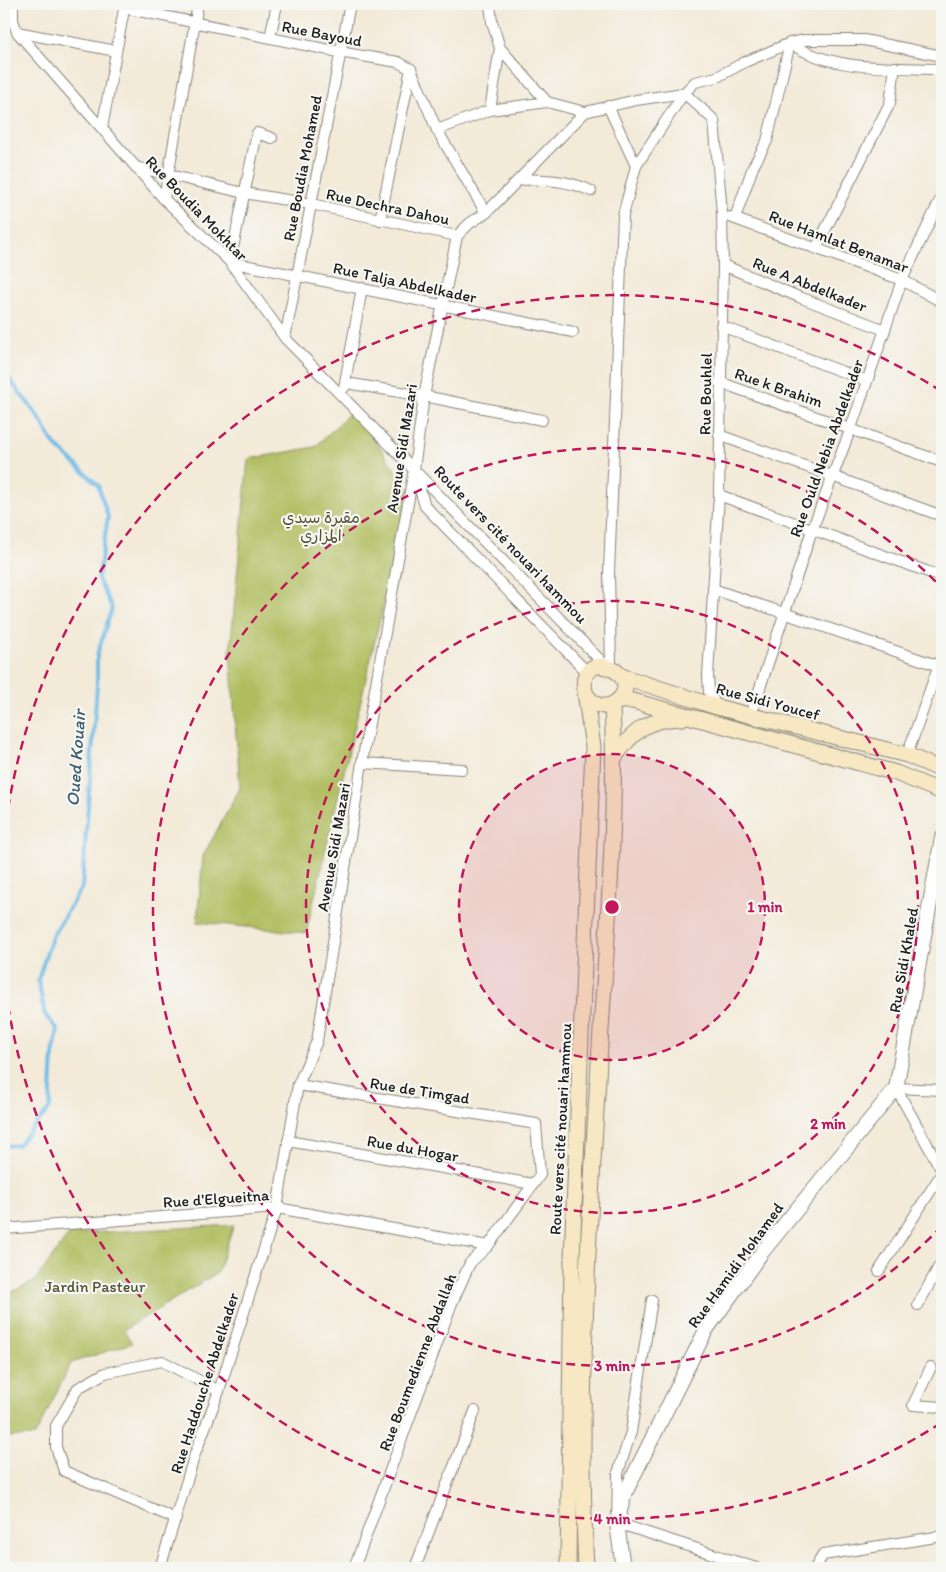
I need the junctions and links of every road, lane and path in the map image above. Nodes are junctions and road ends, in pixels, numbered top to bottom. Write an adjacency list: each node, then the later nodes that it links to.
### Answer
1 (13, 4): 8 (street)
2 (198, 4): 7 (street)
3 (277, 4): 9 (street)
4 (350, 4): 13 (street, Rue Boudia Mohamed)
5 (490, 4): 11 (street)
6 (125, 6): 7 (street, Rue Bayoud); 12 (street)
7 (195, 23): 9 (street, Rue Bayoud); 28 (street)
8 (17, 32): 12 (street); 23 (street, Rue Boudia Mokhtar)
9 (270, 38): 13 (street, Rue Bayoud)
10 (790, 43): 14 (street); 15 (street); 18 (street); 38 (street)
11 (500, 48): 19 (street); 21 (street)
12 (116, 51): 23 (street)
13 (339, 52): 17 (street, Rue Bayoud); 34 (street, Rue Boudia Mohamed)
14 (942, 56)
15 (895, 67): 16 (street); 41 (street)
16 (942, 69)
17 (411, 70): 24 (street); 39 (street)
18 (684, 93): 20 (street); 26 (street); 37 (street, Rue Bouhlel)
19 (547, 102): 21 (street); 22 (street)
20 (608, 106): 22 (street); 26 (street)
21 (490, 110): 24 (street)
22 (585, 112): 29 (street)
23 (102, 128): 27 (street, Rue Boudia Mokhtar)
24 (437, 130): 36 (street)
25 (272, 138): 31 (street)
26 (636, 166): 72 (street)
27 (136, 167): 28 (street, Rue Dechra Dahou); 33 (street, Rue Boudia Mokhtar)
28 (170, 175): 31 (street, Rue Dechra Dahou); 33 (street)
29 (520, 180): 30 (street); 36 (street)
30 (591, 191)
31 (244, 193): 34 (street, Rue Dechra Dahou); 42 (street)
32 (942, 196): 35 (street, Rue Ould Nebia Abdelkader)
33 (164, 198): 42 (street, Rue Boudia Mokhtar)
34 (311, 204): 39 (street, Rue Dechra Dahou); 44 (street, Rue Boudia Mohamed)
35 (939, 211): 45 (street, Rue Ould Nebia Abdelkader)
36 (486, 213): 40 (street)
37 (722, 213): 38 (street, Rue Hamlat Benamar); 43 (street, Rue Bouhlel)
38 (735, 218): 41 (street, Rue Hamlat Benamar)
39 (380, 220): 40 (street, Rue Dechra Dahou)
40 (457, 236): 48 (street, Avenue Sidi Mazari)
41 (816, 248): 45 (street, Rue Hamlat Benamar)
42 (230, 262): 44 (street, Rue Talja Abdelkader); 52 (street, Rue Boudia Mokhtar)
43 (723, 266): 49 (street, Rue Bouhlel); 50 (street, Rue A Abdelkader)
44 (297, 274): 46 (street, Rue Talja Abdelkader); 52 (street, Rue Boudia Mohamed)
45 (902, 280): 47 (street, Rue Hamlat Benamar); 50 (street, Rue Ould Nebia Abdelkader)
46 (362, 288): 48 (street, Rue Talja Abdelkader); 55 (street)
47 (942, 302)
48 (442, 305): 51 (street, Rue Talja Abdelkader); 57 (street, Avenue Sidi Mazari)
49 (721, 326): 53 (street, Rue Bouhlel); 54 (street)
50 (886, 330): 54 (street, Rue Ould Nebia Abdelkader)
51 (574, 332)
52 (285, 338): 56 (street, Rue Boudia Mokhtar)
53 (719, 382): 59 (street, Rue k Brahim); 60 (street, Rue Bouhlel)
54 (867, 382): 59 (street, Rue Ould Nebia Abdelkader)
55 (346, 383): 56 (street); 57 (street)
56 (342, 396): 62 (street, Rue Boudia Mokhtar)
57 (424, 396): 58 (street); 62 (street, Avenue Sidi Mazari)
58 (542, 420)
59 (851, 428): 61 (street, Rue k Brahim); 63 (street, Rue Ould Nebia Abdelkader)
60 (719, 435): 63 (street); 64 (street, Rue Bouhlel)
61 (942, 462)
62 (414, 469): 72 (street, Route vers cité nouari hammou); 73 (street, Route vers cité nouari hammou); 81 (street, Avenue Sidi Mazari)
63 (831, 477): 65 (street); 66 (street, Rue Ould Nebia Abdelkader)
64 (719, 495): 66 (street); 68 (street, Rue Bouhlel)
65 (942, 516)
66 (812, 530): 67 (street); 69 (street, Rue Ould Nebia Abdelkader)
67 (942, 577)
68 (713, 589): 69 (street); 76 (street, Rue Bouhlel)
69 (783, 614): 71 (street); 77 (street, Rue Ould Nebia Abdelkader)
70 (942, 656): 71 (street)
71 (940, 667): 79 (street)
72 (613, 669): 73 (main road); 75 (main road); 76 (main road, Rue Sidi Youcef)
73 (588, 674): 74 (main road)
74 (584, 692): 75 (main road); 110 (main road, Route vers cité nouari hammou)
75 (615, 703): 78 (main road); 80 (main road, Route vers cité nouari hammou)
76 (718, 707): 77 (main road, Rue Sidi Youcef)
77 (751, 715): 79 (main road, Rue Sidi Youcef)
78 (695, 718): 80 (main road); 84 (main road)
79 (907, 755): 83 (main road, Rue Sidi Youcef)
80 (614, 758): 111 (main road, Route vers cité nouari hammou)
81 (362, 763): 82 (street); 86 (street, Avenue Sidi Mazari)
82 (462, 769)
83 (942, 770)
84 (942, 792)
85 (942, 838): 87 (street, Rue Sidi Khaled)
86 (298, 1085): 89 (street, Rue de Timgad); 90 (street, Avenue Sidi Mazari)
87 (896, 1088): 88 (street); 91 (street); 105 (street, Rue Hamidi Mohamed)
88 (942, 1090)
89 (536, 1124): 92 (street, Rue Boumedienne Abdallah)
90 (288, 1141): 92 (street, Rue du Hogar); 93 (street, Avenue Sidi Mazari)
91 (942, 1172): 97 (street)
92 (533, 1184): 95 (street, Rue Boumedienne Abdallah)
93 (277, 1208): 94 (street, Rue d'Elgueitna); 95 (street, Rue d'Elgueitna); 101 (street, Rue Haddouche Abdelkader)
94 (4, 1229)
95 (488, 1246): 108 (street, Rue Boumedienne Abdallah)
96 (942, 1262): 99 (street)
97 (879, 1271)
98 (652, 1300): 105 (street)
99 (918, 1305)
100 (931, 1367): 102 (street)
101 (219, 1390): 104 (street, Rue Haddouche Abdelkader); 104 (street)
102 (942, 1407)
103 (475, 1411): 109 (street)
104 (176, 1519): 107 (street, Rue Haddouche Abdelkader)
105 (617, 1522): 112 (street, Rue Hamidi Mohamed); 113 (street)
106 (942, 1536): 114 (street)
107 (160, 1568)
108 (354, 1568)
109 (415, 1568)
110 (568, 1568)
111 (586, 1568)
112 (623, 1568)
113 (756, 1568)
114 (815, 1568)

